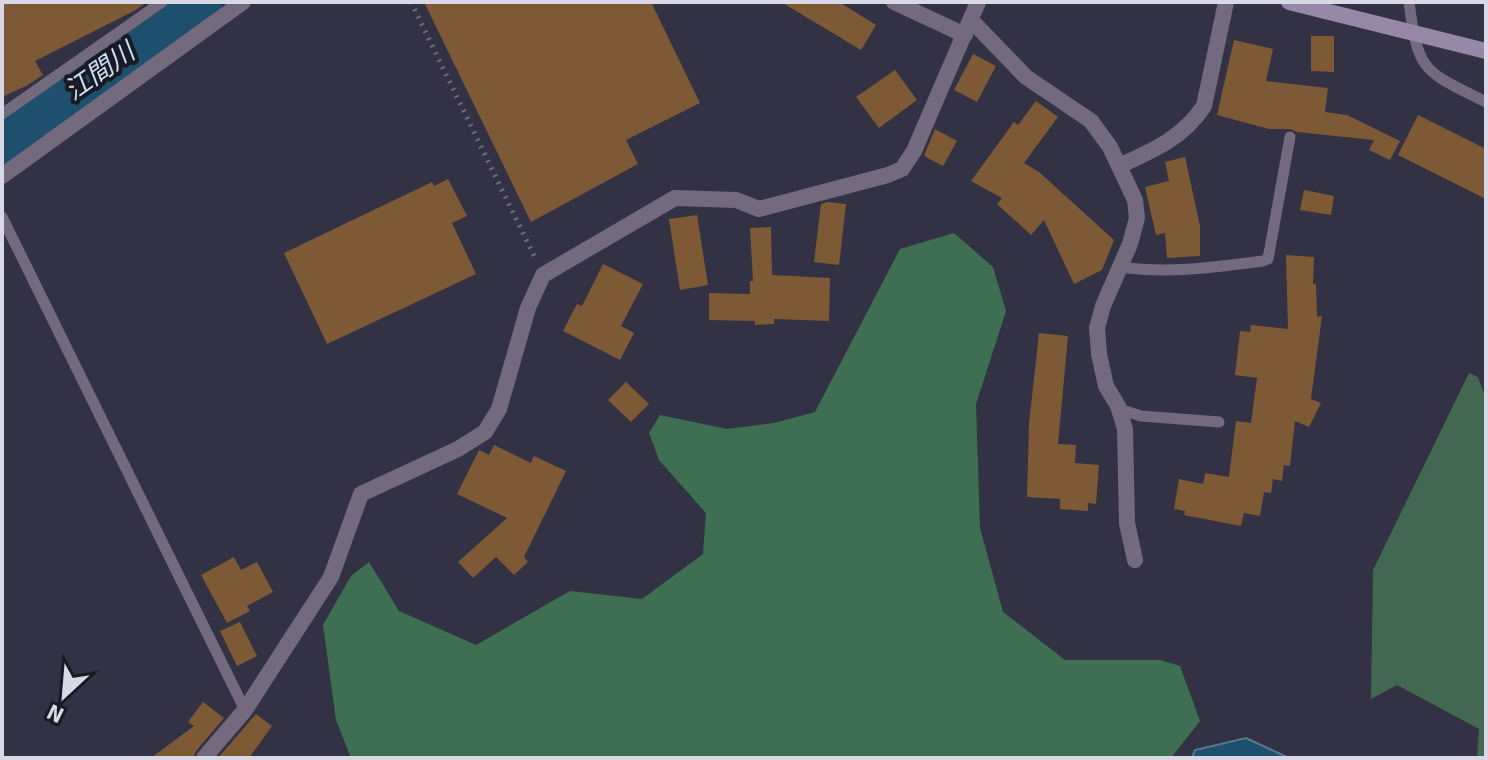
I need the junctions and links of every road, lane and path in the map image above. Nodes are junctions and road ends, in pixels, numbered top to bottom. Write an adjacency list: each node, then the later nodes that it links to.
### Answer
1 (162, 2): 13 (lane)
2 (243, 2): 16 (street)
3 (411, 2): 19 (path)
4 (894, 2): 9 (street)
5 (978, 2): 9 (street)
6 (1226, 2): 15 (street)
7 (1289, 2): 10 (main road)
8 (1409, 2): 10 (lane)
9 (968, 28): 15 (street); 19 (street)
10 (1412, 34): 11 (main road); 12 (lane)
11 (1486, 51)
12 (1486, 102)
13 (2, 114)
14 (1290, 137): 18 (lane)
15 (1119, 166): 18 (street)
16 (2, 176)
17 (2, 217): 23 (lane)
18 (1121, 267): 20 (street)
19 (543, 275): 23 (street)
20 (1119, 409): 21 (lane); 22 (street)
21 (1219, 422)
22 (1135, 560)
23 (245, 710): 24 (street)
24 (204, 758)

